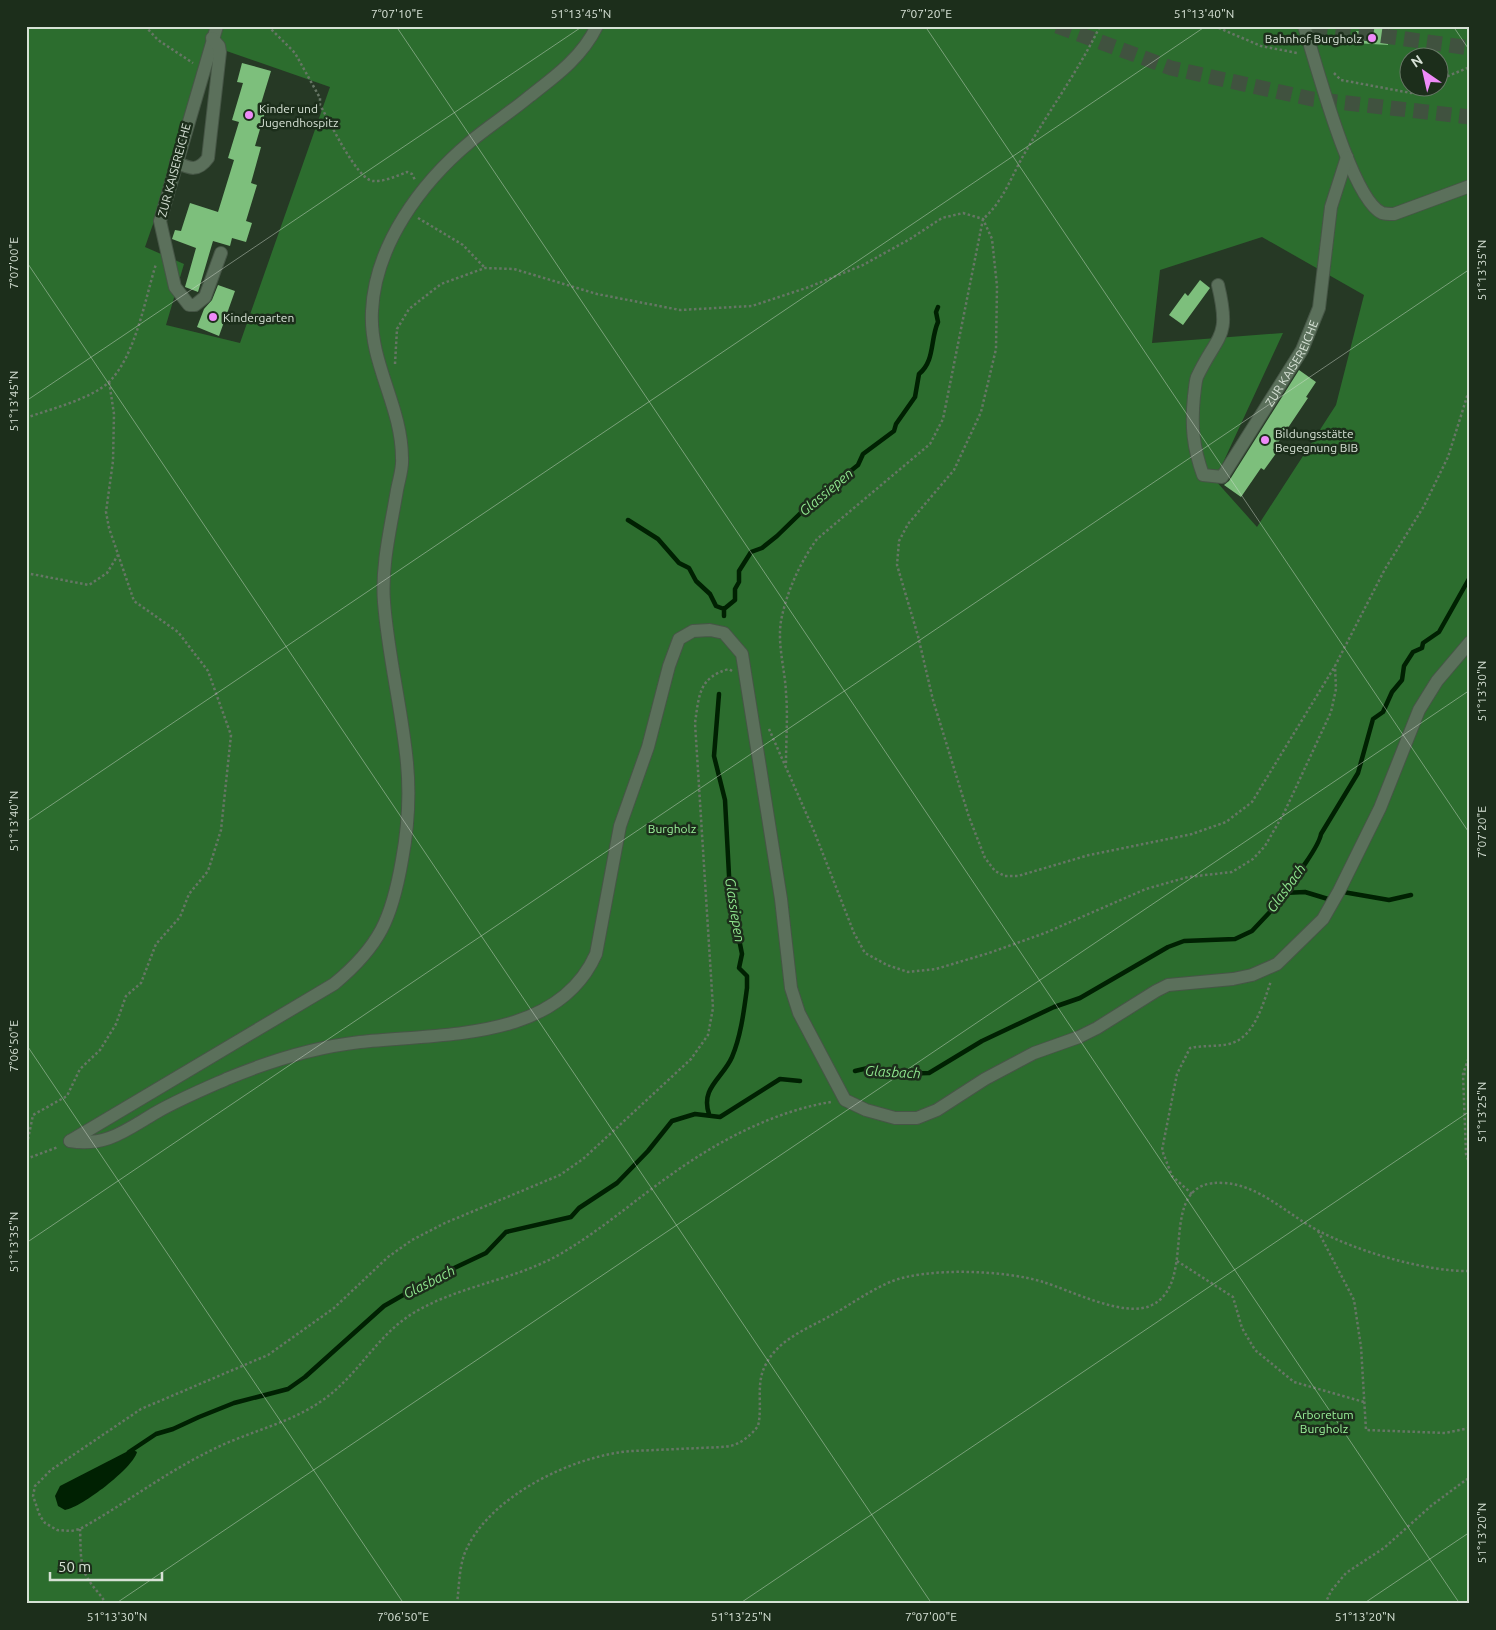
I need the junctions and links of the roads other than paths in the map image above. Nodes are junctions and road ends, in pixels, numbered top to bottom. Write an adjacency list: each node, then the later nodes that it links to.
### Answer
1 (596, 26): 9 (street)
2 (1304, 26): 4 (street)
3 (215, 32): 5 (street, ZUR KAISEREICHE); 5 (street)
4 (1347, 157): 6 (street); 8 (street, ZUR KAISEREICHE)
5 (176, 162): 7 (street, ZUR KAISEREICHE)
6 (1470, 186)
7 (221, 253)
8 (1218, 285)
9 (1470, 642)

